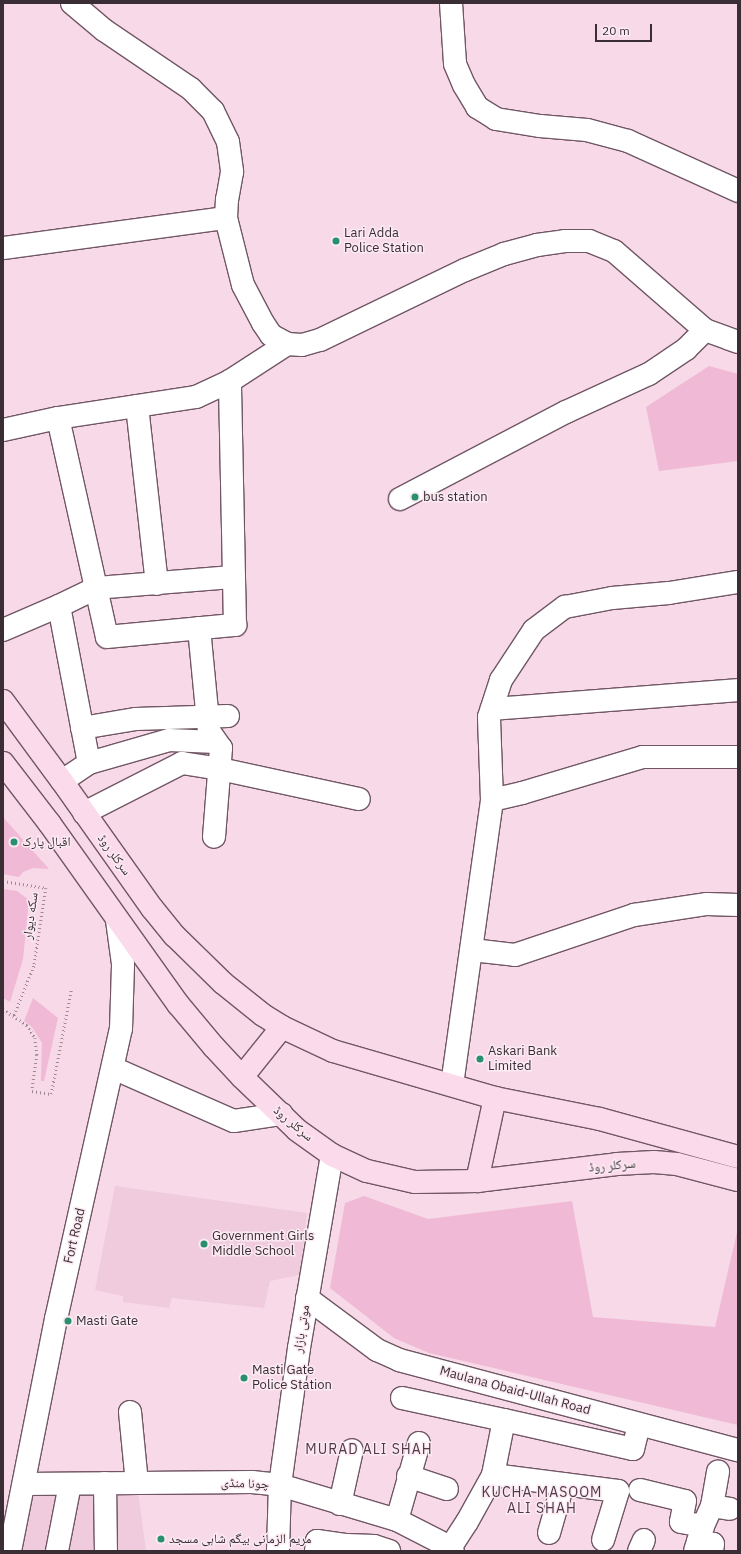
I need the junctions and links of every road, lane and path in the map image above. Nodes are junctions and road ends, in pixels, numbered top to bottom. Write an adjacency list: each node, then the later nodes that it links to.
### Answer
1 (72, 3): 4 (street)
2 (451, 3): 3 (street)
3 (738, 191)
4 (226, 218): 5 (street); 8 (street)
5 (3, 248)
6 (705, 330): 7 (street); 8 (street); 13 (street)
7 (738, 342)
8 (287, 344): 9 (street)
9 (230, 381): 10 (street); 14 (street)
10 (138, 406): 11 (street); 16 (street)
11 (58, 418): 12 (street); 17 (street)
12 (3, 430)
13 (400, 498)
14 (234, 577): 16 (street); 19 (street)
15 (738, 582): 23 (street)
16 (157, 584): 17 (street)
17 (96, 588): 18 (street); 19 (street)
18 (59, 606): 20 (street); 26 (street)
19 (199, 628): 24 (street)
20 (3, 630)
21 (738, 690): 23 (street)
22 (3, 701): 33 (main road, سرکلر روڈ)
23 (492, 709): 36 (street)
24 (218, 716): 25 (street); 27 (street)
25 (136, 719): 26 (street); 28 (street)
26 (82, 728): 31 (street)
27 (216, 742): 28 (street); 32 (street)
28 (141, 748): 31 (street); 34 (street)
29 (738, 757): 36 (street)
30 (3, 763): 41 (main road, سرکلر روڈ)
31 (89, 763): 33 (street)
32 (220, 769): 34 (street); 35 (street); 38 (street)
33 (62, 781): 37 (main road, سرکلر روڈ)
34 (147, 781): 37 (street)
35 (359, 799)
36 (492, 800): 42 (street)
37 (84, 813): 46 (main road, سرکلر روڈ)
38 (214, 837)
39 (3, 881): 45 (path, سکه دیوار)
40 (738, 906): 42 (street)
41 (117, 920): 47 (street, Fort Road); 48 (main road, سرکلر روڈ)
42 (472, 950): 49 (street)
43 (71, 990): 45 (path)
44 (3, 1009): 45 (path)
45 (14, 1016)
46 (282, 1027): 48 (main road); 49 (main road, سرکلر روڈ)
47 (113, 1068): 51 (street); 70 (street, Fort Road)
48 (242, 1077): 51 (main road, سرکلر روڈ)
49 (452, 1085): 50 (main road, سرکلر روڈ)
50 (495, 1098): 53 (main road, سرکلر روڈ); 55 (main road)
51 (281, 1114): 52 (main road, سرکلر روڈ)
52 (332, 1155): 55 (main road, سرکلر روڈ); 56 (street, موتی بازار)
53 (738, 1157)
54 (738, 1180): 55 (main road, سرکلر روڈ)
55 (477, 1181)
56 (307, 1298): 65 (street, Maulana Obaid-Ullah Road); 74 (street, موتی بازار)
57 (402, 1398): 60 (street)
58 (130, 1412): 69 (street)
59 (586, 1415): 62 (street)
60 (504, 1420): 62 (street); 67 (street)
61 (638, 1429): 62 (street)
62 (580, 1437)
63 (419, 1443): 68 (street)
64 (352, 1450): 77 (street)
65 (738, 1450)
66 (718, 1472): 81 (street)
67 (492, 1475): 73 (street); 83 (street)
68 (408, 1476): 75 (street); 78 (street)
69 (137, 1483): 72 (street, چونا منڈی); 74 (street, چونا منڈی)
70 (24, 1484): 71 (street, چونا منڈی); 84 (street, Fort Road)
71 (70, 1484): 72 (street, چونا منڈی); 85 (street)
72 (105, 1484): 86 (street)
73 (562, 1484): 79 (street); 80 (street)
74 (280, 1485): 77 (street, چونا منڈی); 87 (street, موتی بازار)
75 (447, 1489)
76 (640, 1490): 81 (street)
77 (340, 1504): 78 (street, چونا منڈی)
78 (397, 1520): 83 (street, چونا منڈی)
79 (549, 1533)
80 (603, 1540)
81 (702, 1542)
82 (358, 1548): 88 (street); 89 (street)
83 (446, 1548)
84 (10, 1551)
85 (57, 1551)
86 (106, 1551)
87 (278, 1551)
88 (316, 1551)
89 (390, 1551)

